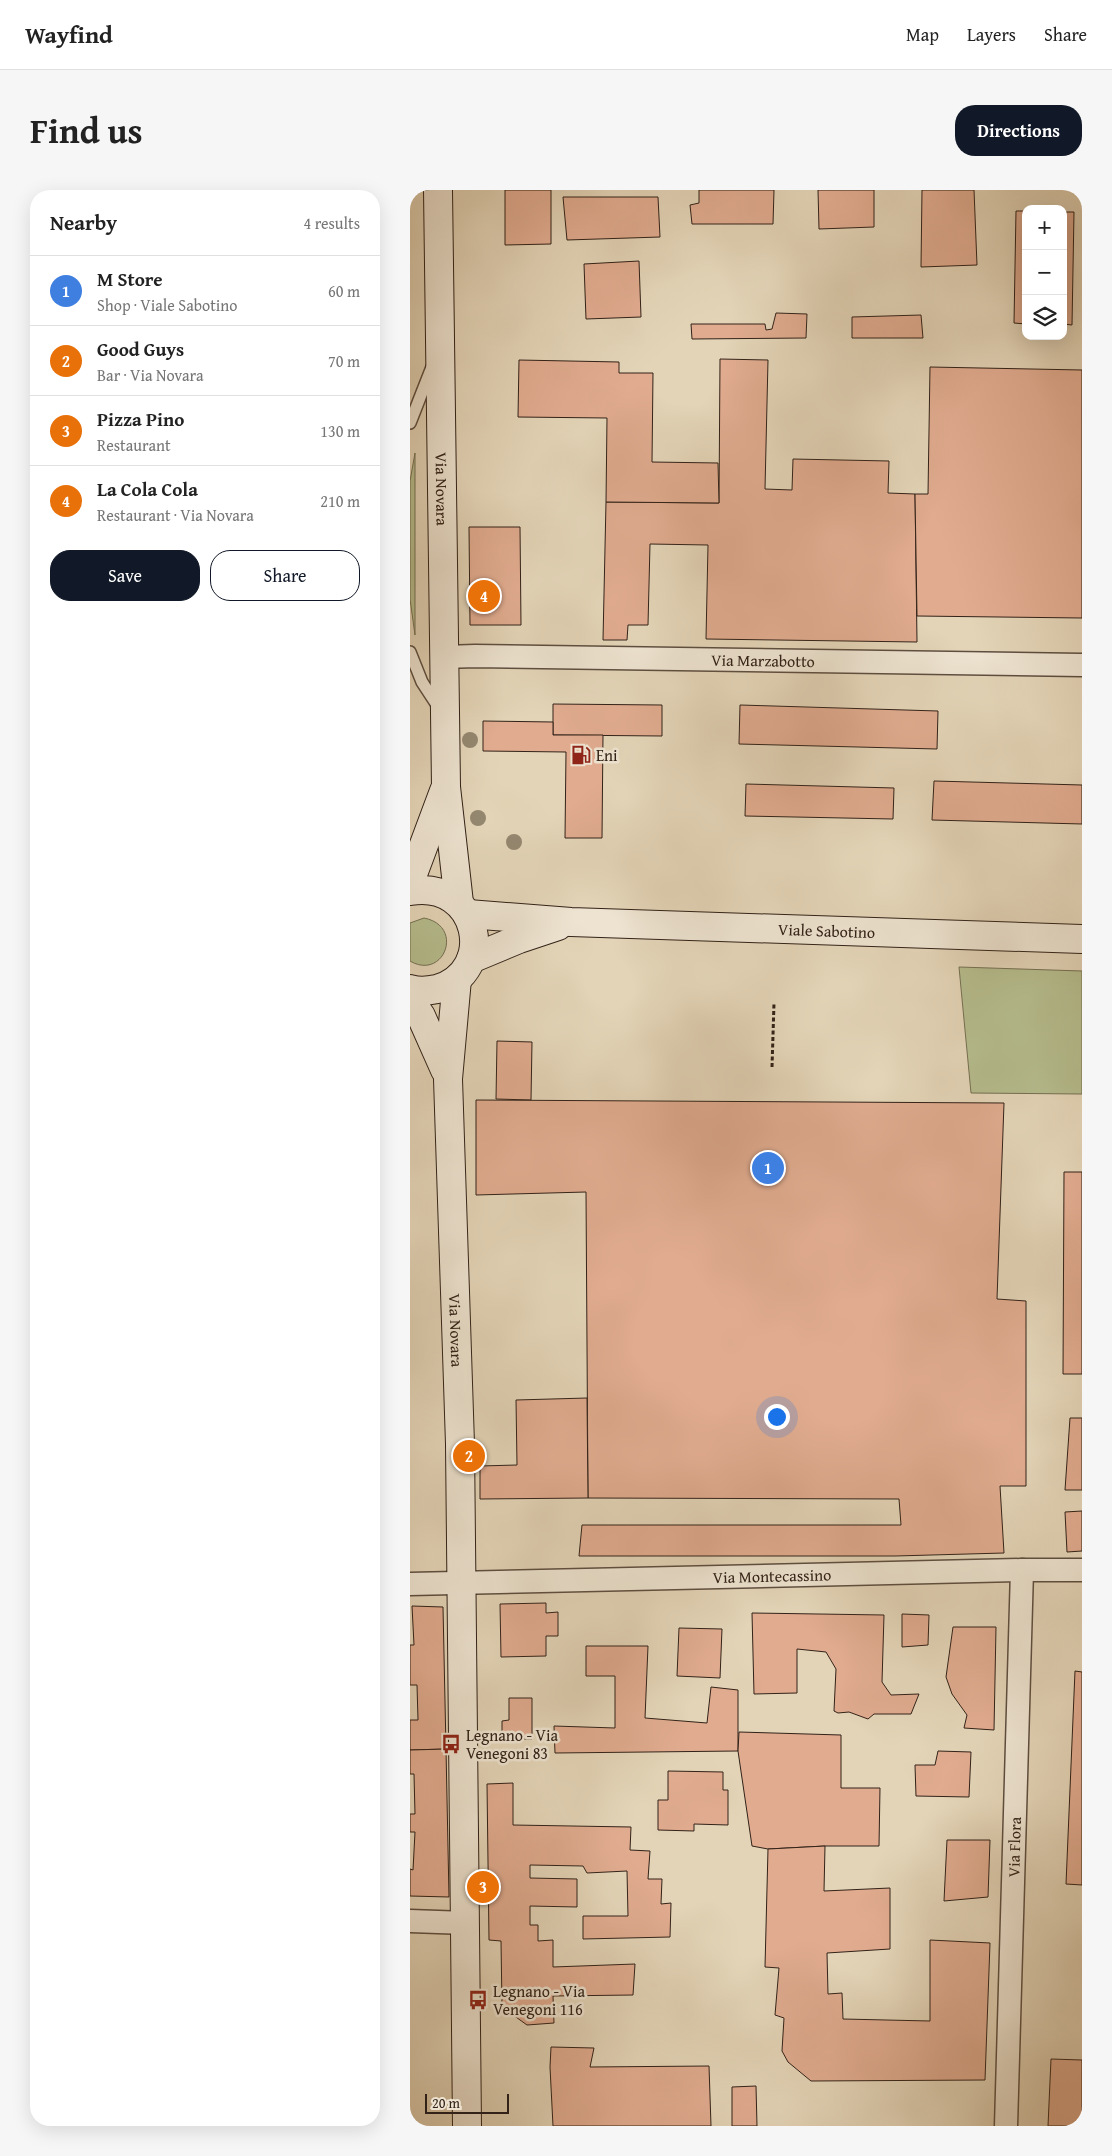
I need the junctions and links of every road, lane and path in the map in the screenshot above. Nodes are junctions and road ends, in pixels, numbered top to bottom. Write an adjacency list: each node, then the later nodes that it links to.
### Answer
1 (438, 190): 2 (street, Via Novara)
2 (441, 344): 3 (lane); 5 (street, Via Novara)
3 (410, 423)
4 (410, 652): 7 (lane)
5 (444, 657): 6 (street, Via Marzabotto); 7 (street, Via Novara)
6 (1082, 665)
7 (445, 716): 8 (street, Via Novara)
8 (446, 787): 9 (street, Via Novara); 11 (street, Via Novara)
9 (410, 882)
10 (410, 891): 11 (street)
11 (463, 909): 12 (street, Viale Sabotino); 14 (street, Via Novara)
12 (571, 922): 13 (street, Viale Sabotino); 14 (street, Viale Sabotino)
13 (1082, 939)
14 (464, 969): 15 (street, Viale Sabotino); 19 (street, Via Novara)
15 (410, 989)
16 (410, 1000): 19 (street, Via Novara)
17 (774, 1003): 18 (path)
18 (772, 1067)
19 (448, 1079): 22 (street, Via Novara)
20 (1022, 1570): 21 (street, Via Montecassino); 22 (street, Via Montecassino); 27 (street, Via Flora)
21 (1082, 1570)
22 (462, 1583): 23 (street, Via Montecassino); 25 (street, Via Novara)
23 (410, 1584)
24 (410, 1921): 25 (street)
25 (466, 1923): 26 (street, Via Novara)
26 (467, 2126)
27 (1006, 2126)

